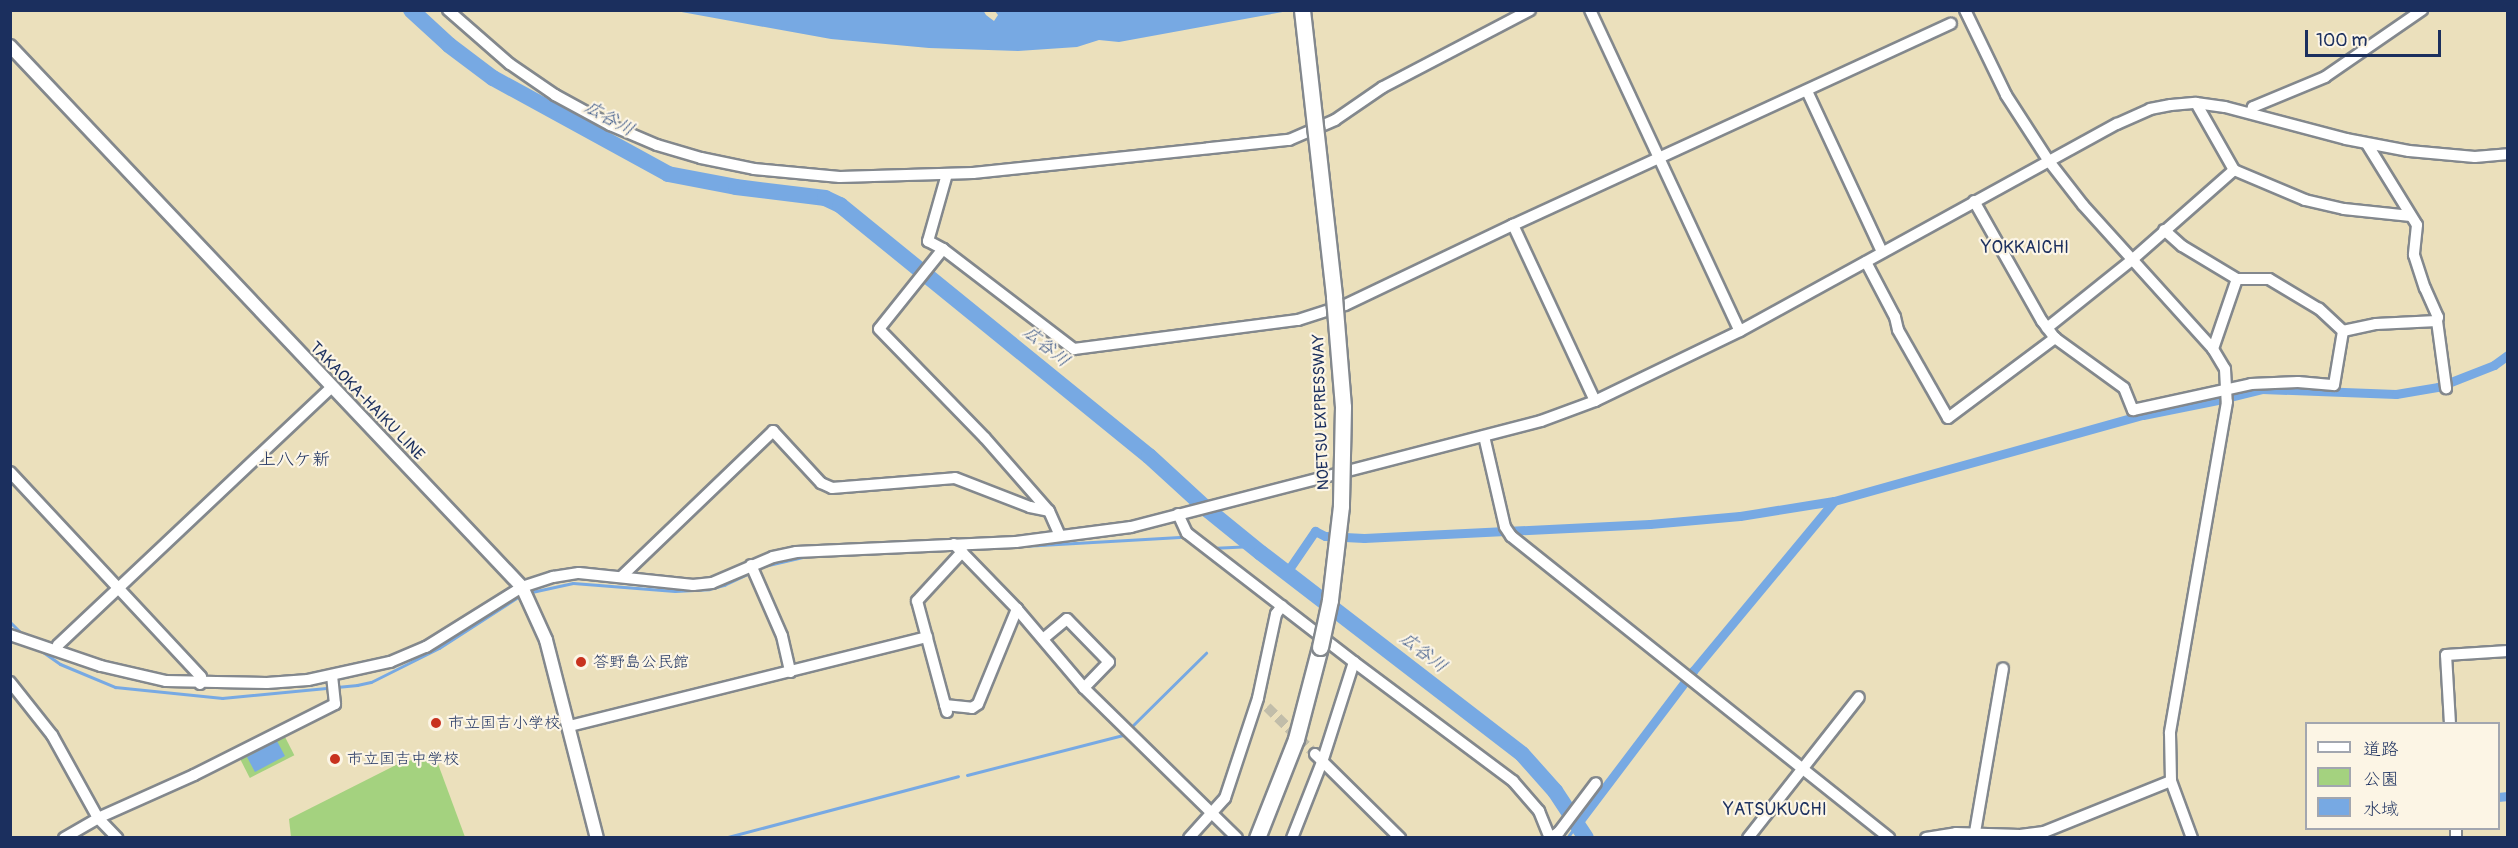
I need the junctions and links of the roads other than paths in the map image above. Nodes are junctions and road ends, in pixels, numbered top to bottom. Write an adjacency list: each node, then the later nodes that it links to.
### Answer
1 (448, 10): 17 (street)
2 (1302, 10): 74 (highway, NOETSU EXPRESSWAY, bridge)
3 (1530, 10): 17 (street)
4 (1590, 10): 14 (street)
5 (1965, 10): 15 (street)
6 (2422, 10): 11 (street)
7 (1951, 24): 9 (street)
8 (10, 46): 33 (main road, TAKAOKA-HAIKU LINE)
9 (1807, 91): 14 (street); 23 (street)
10 (2196, 103): 11 (street); 15 (street); 16 (street)
11 (2251, 113): 12 (street)
12 (2367, 144): 13 (street); 19 (street)
13 (2508, 154)
14 (1659, 160): 20 (street); 29 (street)
15 (2048, 160): 18 (street); 24 (street)
16 (2234, 170): 19 (street); 21 (street)
17 (947, 174): 22 (street)
18 (1974, 201): 23 (street); 28 (street)
19 (2411, 216): 27 (street)
20 (1513, 225): 22 (street); 36 (street)
21 (2164, 230): 24 (street); 26 (street)
22 (943, 249): 39 (street)
23 (1882, 252): 25 (street)
24 (2133, 259): 28 (street); 32 (street)
25 (1866, 262): 29 (street); 31 (street)
26 (2237, 279): 30 (street); 32 (street)
27 (2437, 321): 30 (street); 34 (street)
28 (2047, 328): 31 (street)
29 (1740, 331): 36 (street)
30 (2343, 331): 35 (street)
31 (2055, 338): 35 (street)
32 (2213, 349): 35 (street)
33 (331, 388): 45 (main road, TAKAOKA-HAIKU LINE); 46 (street)
34 (2446, 388)
35 (2227, 394): 68 (street)
36 (1595, 401): 37 (street)
37 (1484, 436): 40 (street); 67 (street)
38 (10, 472): 46 (street)
39 (1049, 511): 41 (street); 44 (street)
40 (1182, 513): 41 (street); 47 (street)
41 (1060, 537): 42 (street)
42 (958, 548): 43 (street); 48 (street); 50 (street)
43 (753, 570): 44 (street); 56 (street)
44 (621, 577): 45 (street)
45 (522, 587): 57 (street); 65 (main road, TAKAOKA-HAIKU LINE)
46 (120, 589): 52 (street); 59 (street)
47 (1282, 606): 54 (street); 62 (street)
48 (1017, 609): 50 (street); 51 (street)
49 (15, 636): 52 (street)
50 (927, 637): 56 (street)
51 (1043, 639): 60 (street); 60 (street)
52 (51, 649): 59 (street)
53 (2508, 651): 64 (street)
54 (1354, 662): 66 (street); 82 (street)
55 (2003, 668): 72 (street)
56 (790, 672): 65 (street)
57 (332, 676): 59 (street); 71 (street)
58 (10, 682): 71 (street)
59 (200, 684)
60 (1084, 687): 70 (street)
61 (1859, 697): 67 (street)
62 (1258, 698): 63 (street); 70 (street)
63 (1267, 707)
64 (2450, 722)
65 (570, 726): 77 (main road, TAKAOKA-HAIKU LINE)
66 (1318, 758): 80 (street); 81 (street)
67 (1802, 768): 83 (street); 84 (street)
68 (2171, 781): 73 (street); 86 (street)
69 (1596, 783): 82 (street)
70 (1212, 813): 78 (street); 79 (street)
71 (98, 818): 75 (street); 76 (street)
72 (1974, 835): 73 (street); 85 (street)
73 (2045, 835)
74 (1257, 836)
75 (64, 837)
76 (117, 837)
77 (597, 837)
78 (1189, 837)
79 (1237, 837)
80 (1292, 837)
81 (1400, 837)
82 (1551, 837)
83 (1748, 837)
84 (1889, 837)
85 (1926, 837)
86 (2192, 837)

